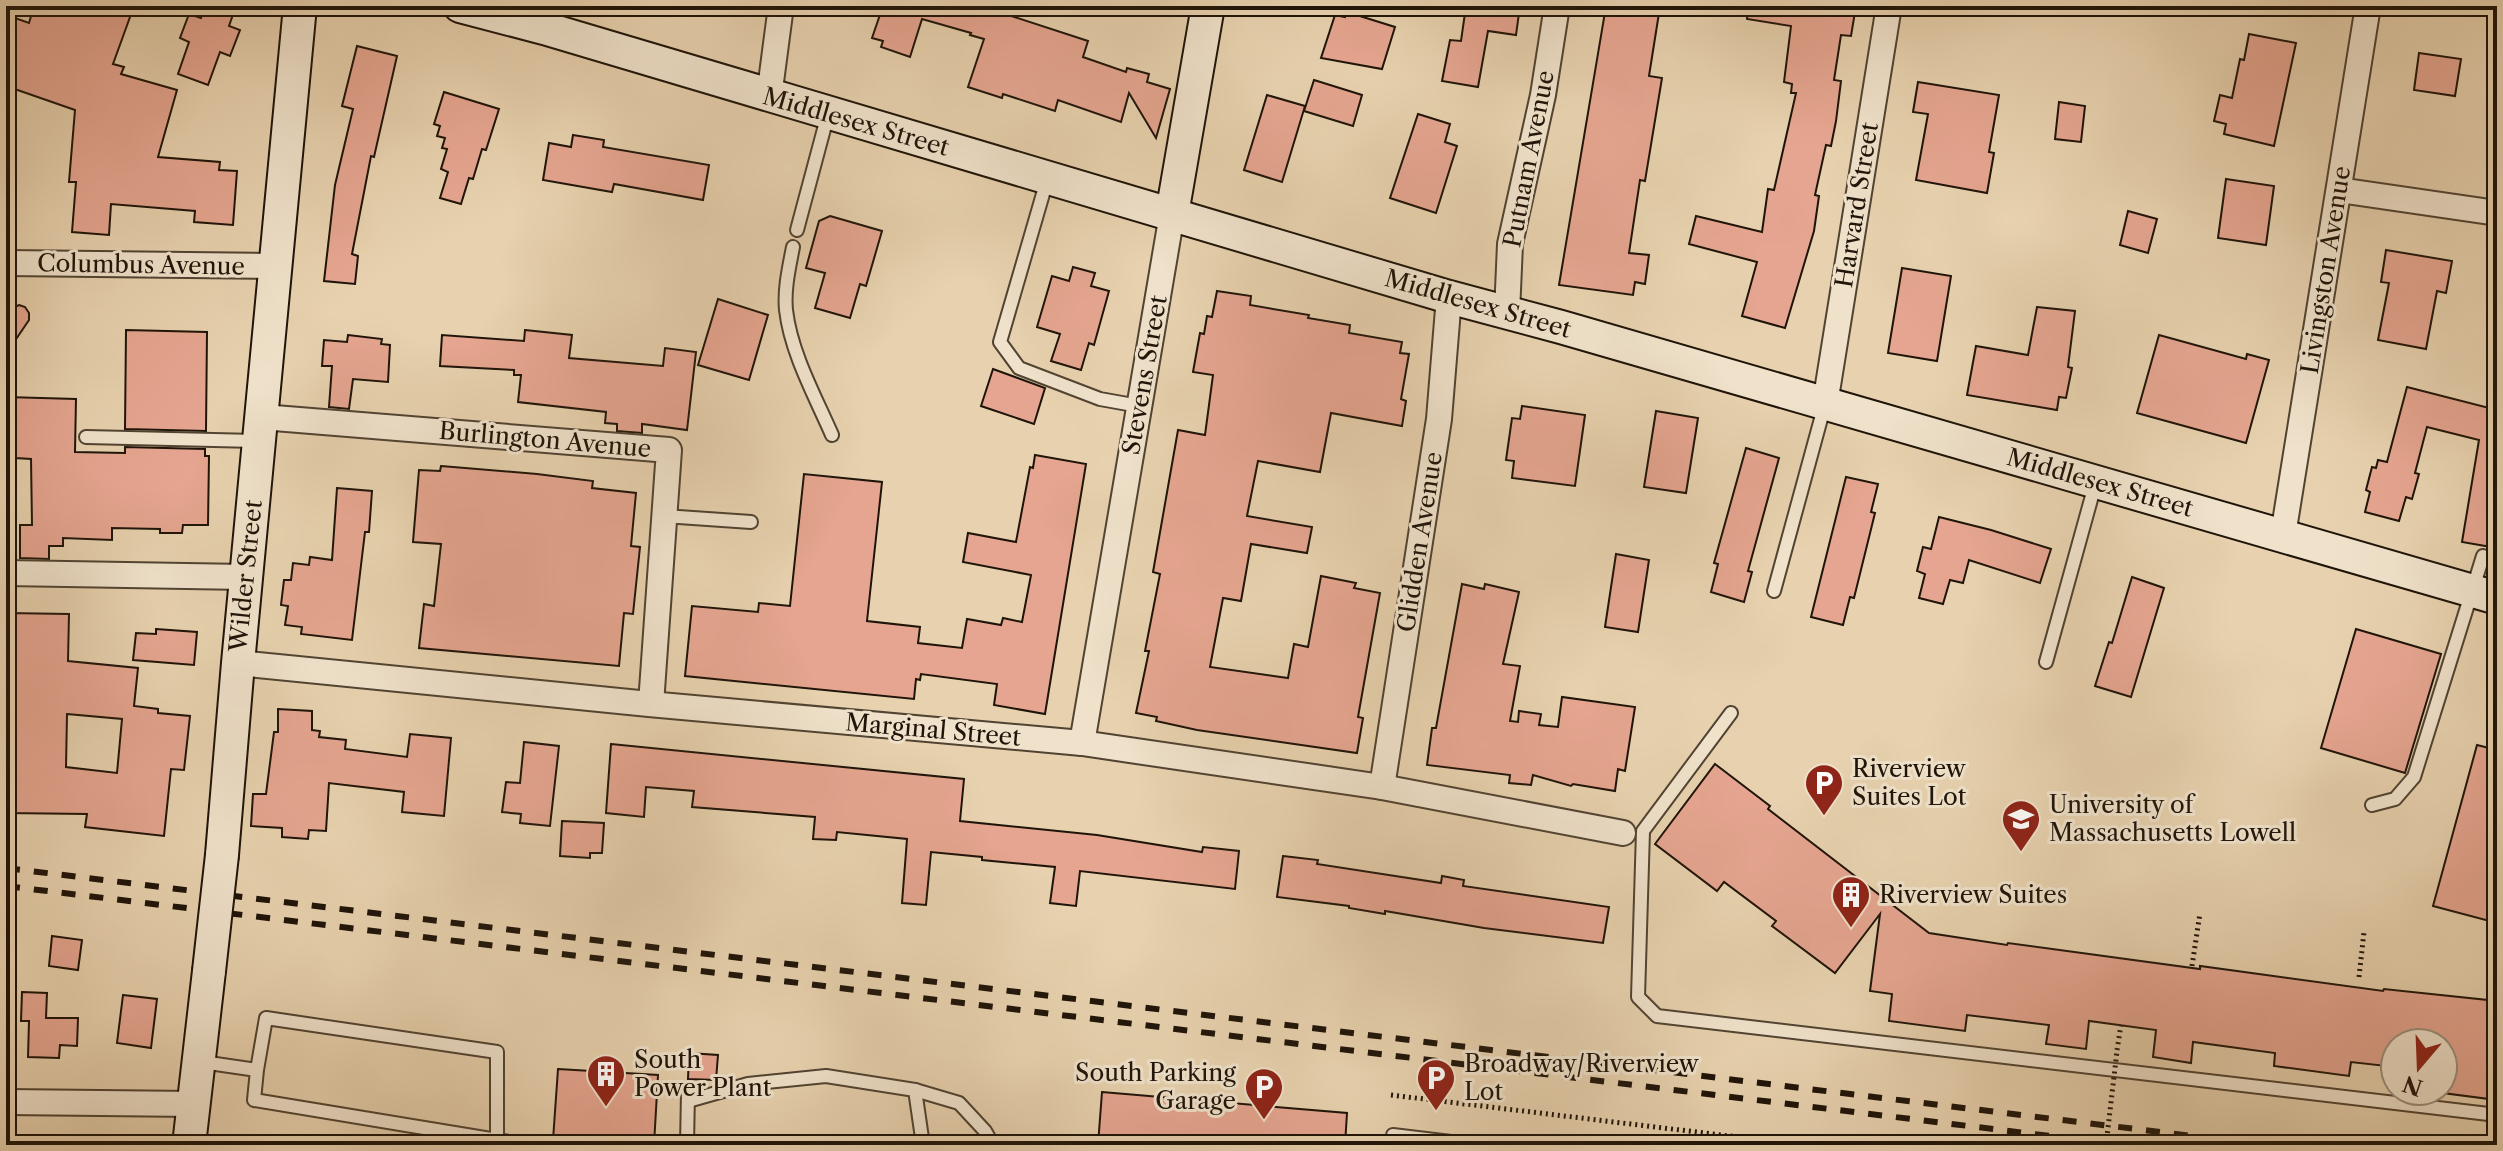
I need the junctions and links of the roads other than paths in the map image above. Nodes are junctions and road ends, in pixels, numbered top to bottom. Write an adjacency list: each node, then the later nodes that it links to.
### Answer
1 (300, 6): 18 (main road, Wilder Street)
2 (460, 6): 8 (main road, Middlesex Street)
3 (781, 6): 9 (street)
4 (1208, 6): 14 (main road, Stevens Street)
5 (1557, 6): 20 (street, Putnam Avenue)
6 (1889, 6): 21 (street, Harvard Street)
7 (2368, 6): 12 (street, Livingston Avenue)
8 (545, 17): 9 (main road, Middlesex Street)
9 (769, 97): 10 (main road, Middlesex Street)
10 (828, 114): 11 (main road, Middlesex Street); 15 (lane)
11 (1048, 177): 14 (main road, Middlesex Street); 22 (lane)
12 (2339, 190): 13 (street); 29 (street, Livingston Avenue)
13 (2497, 213)
14 (1172, 214): 19 (main road, Middlesex Street); 22 (street, Stevens Street)
15 (797, 230)
16 (793, 247): 24 (lane)
17 (6, 263): 18 (street, Columbus Avenue)
18 (277, 266): 23 (main road, Wilder Street)
19 (1449, 297): 20 (main road, Middlesex Street); 40 (street, Glidden Avenue)
20 (1507, 313): 21 (main road, Middlesex Street)
21 (1825, 404): 26 (main road, Middlesex Street); 33 (lane)
22 (1139, 406): 39 (street, Stevens Street)
23 (261, 429): 25 (lane); 27 (street, Burlington Avenue); 32 (main road, Wilder Street)
24 (832, 435)
25 (86, 437)
26 (2096, 482): 29 (main road, Middlesex Street); 35 (lane)
27 (664, 516): 28 (lane); 37 (street, Burlington Avenue)
28 (751, 522)
29 (2283, 535): 34 (main road, Middlesex Street)
30 (2497, 559): 34 (lane)
31 (6, 573): 32 (street)
32 (246, 577): 36 (main road, Wilder Street)
33 (1774, 591)
34 (2484, 594): 41 (lane)
35 (2046, 662)
36 (238, 663): 37 (street, Marginal Street); 43 (main road, Wilder Street, bridge)
37 (651, 704): 39 (street, Marginal Street)
38 (1731, 713): 48 (lane)
39 (1082, 743): 40 (street, Marginal Street)
40 (1382, 787): 42 (street, Marginal Street)
41 (2372, 805)
42 (1623, 833)
43 (199, 1061): 44 (lane); 47 (main road, Wilder Street)
44 (257, 1070): 49 (lane); 49 (lane)
45 (915, 1090): 53 (lane); 54 (lane); 55 (lane)
46 (6, 1102): 47 (street)
47 (194, 1104): 51 (main road, Wilder Street)
48 (2497, 1115)
49 (497, 1140): 52 (lane)
50 (1393, 1140): 56 (lane)
51 (189, 1145)
52 (528, 1145)
53 (687, 1145)
54 (923, 1145)
55 (993, 1145)
56 (1476, 1145)

